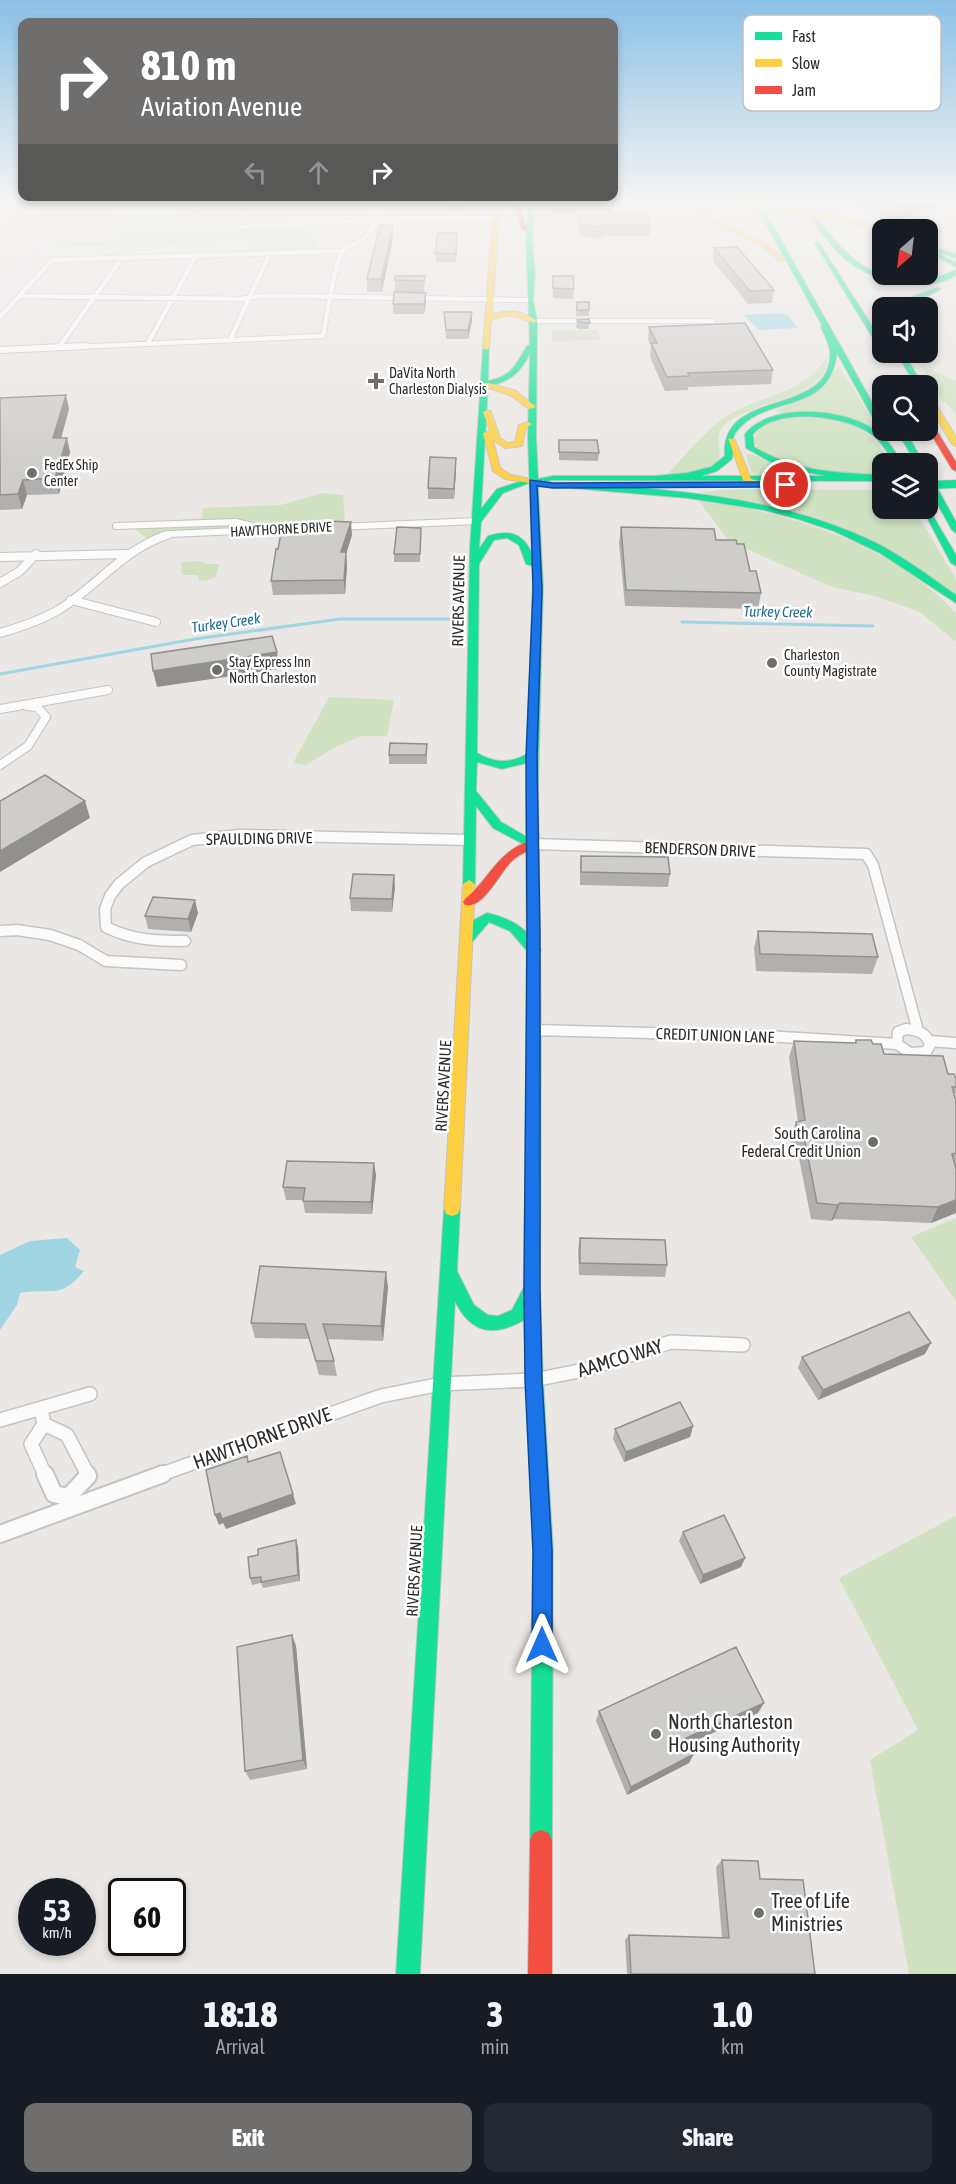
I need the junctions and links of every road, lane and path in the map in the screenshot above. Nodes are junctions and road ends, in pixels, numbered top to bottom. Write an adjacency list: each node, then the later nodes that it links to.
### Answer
1 (23, 291): 12 (street)
2 (98, 291): 14 (street)
3 (177, 291): 16 (street)
4 (252, 291): 15 (street)
5 (331, 291): 13 (street)
6 (490, 291): 17 (main road, RIVERS AVENUE)
7 (531, 291): 18 (main road)
8 (804, 291): 24 (main road)
9 (820, 291): 31 (main road)
10 (847, 291): 25 (main road)
11 (860, 291): 19 (main road)
12 (19, 296): 14 (street); 20 (street)
13 (331, 296): 15 (street); 17 (street); 27 (street)
14 (94, 297): 16 (street); 29 (street)
15 (249, 297): 16 (street); 27 (street)
16 (173, 298): 28 (street)
17 (489, 300): 18 (street); 21 (main road, RIVERS AVENUE)
18 (531, 300): 22 (main road)
19 (872, 310)
20 (0, 317)
21 (488, 320): 22 (main road); 36 (main road, RIVERS AVENUE)
22 (534, 321): 23 (street); 26 (main road)
23 (713, 321)
24 (824, 327): 40 (main road); 45 (main road)
25 (872, 332)
26 (534, 339): 36 (main road); 39 (main road)
27 (230, 340): 28 (street)
28 (148, 344): 29 (street)
29 (59, 347): 30 (street)
30 (0, 350)
31 (860, 359)
32 (895, 363): 33 (main road)
33 (907, 375)
34 (870, 377): 35 (main road)
35 (872, 380)
36 (485, 384): 37 (main road, RIVERS AVENUE); 39 (main road)
37 (484, 402): 43 (main road, RIVERS AVENUE); 44 (main road)
38 (938, 403): 42 (main road)
39 (532, 407): 44 (main road)
40 (872, 410)
41 (938, 413): 47 (main road)
42 (956, 419)
43 (483, 420): 57 (main road); 64 (main road, RIVERS AVENUE)
44 (532, 422): 57 (main road)
45 (730, 440): 50 (main road); 52 (main road)
46 (938, 440): 49 (main road)
47 (956, 444)
48 (892, 453): 53 (main road)
49 (956, 470)
50 (658, 477): 52 (main road); 57 (main road)
51 (938, 478): 54 (main road)
52 (745, 479): 55 (main road); 59 (main road)
53 (872, 479)
54 (956, 479)
55 (872, 480)
56 (872, 480): 59 (main road)
57 (533, 482): 61 (main road); 64 (main road); 74 (main road)
58 (956, 484): 60 (main road, bridge)
59 (764, 485): 61 (main road)
60 (938, 485)
61 (574, 486): 76 (main road)
62 (938, 498): 67 (main road)
63 (932, 519): 72 (main road)
64 (477, 521): 66 (street, HAWTHORNE DRIVE); 71 (main road, RIVERS AVENUE)
65 (116, 526): 66 (street)
66 (267, 530): 69 (street, HAWTHORNE DRIVE)
67 (956, 530)
68 (36, 554): 69 (street, HAWTHORNE DRIVE); 70 (street, HAWTHORNE DRIVE); 73 (street)
69 (127, 554): 75 (street, HAWTHORNE DRIVE)
70 (0, 557)
71 (475, 563): 74 (main road); 82 (main road, RIVERS AVENUE)
72 (956, 563)
73 (0, 584)
74 (538, 585): 83 (main road)
75 (71, 600): 77 (street); 78 (street, HAWTHORNE DRIVE)
76 (956, 600)
77 (156, 622)
78 (0, 633)
79 (108, 690): 80 (street)
80 (20, 705): 81 (street); 84 (street)
81 (0, 709)
82 (473, 755): 83 (main road); 85 (main road, RIVERS AVENUE)
83 (532, 756): 87 (main road)
84 (0, 765)
85 (472, 793): 86 (main road, RIVERS AVENUE); 87 (main road)
86 (469, 840): 88 (main road, RIVERS AVENUE); 91 (street, SPAULDING DRIVE)
87 (533, 844): 88 (main road); 92 (main road); 95 (street, BENDERSON DRIVE)
88 (469, 903): 90 (main road, RIVERS AVENUE)
89 (0, 931): 93 (street)
90 (467, 939): 92 (main road); 99 (main road, RIVERS AVENUE)
91 (185, 941)
92 (534, 950): 94 (main road)
93 (181, 965)
94 (533, 1030): 98 (street, CREDIT UNION LANE); 100 (main road)
95 (918, 1031): 96 (street); 98 (street)
96 (929, 1041): 97 (street); 98 (street)
97 (956, 1043)
98 (897, 1044)
99 (450, 1272): 100 (main road); 103 (main road, RIVERS AVENUE)
100 (532, 1289): 102 (main road)
101 (742, 1345): 102 (street, AAMCO WAY)
102 (534, 1380): 103 (street, HAWTHORNE DRIVE); 110 (main road)
103 (441, 1384): 107 (street, HAWTHORNE DRIVE); 109 (main road, RIVERS AVENUE)
104 (90, 1394): 105 (street)
105 (43, 1417): 106 (street); 107 (street); 107 (street)
106 (0, 1420)
107 (69, 1502): 108 (street, HAWTHORNE DRIVE)
108 (0, 1534)
109 (408, 1974)
110 (540, 1974)

